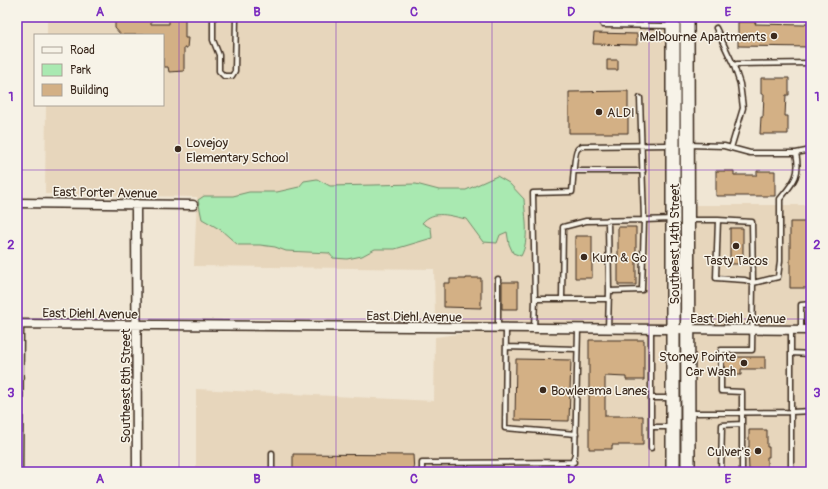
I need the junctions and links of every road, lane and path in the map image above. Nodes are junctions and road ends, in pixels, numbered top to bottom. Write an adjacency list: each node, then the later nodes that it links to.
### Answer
1 (213, 17): 2 (lane)
2 (236, 17)
3 (604, 17): 7 (lane)
4 (645, 17): 7 (lane)
5 (687, 17): 12 (main road, Southeast 14th Street)
6 (673, 22): 7 (lane); 12 (main road, Southeast 14th Street)
7 (645, 26)
8 (716, 28): 10 (lane)
9 (811, 63): 10 (lane)
10 (734, 66): 14 (lane)
11 (640, 98): 13 (lane)
12 (681, 145): 13 (lane); 14 (lane); 22 (main road, Southeast 14th Street); 25 (main road, Southeast 14th Street)
13 (642, 146): 17 (lane); 18 (lane)
14 (731, 148): 16 (lane)
15 (811, 150): 16 (lane)
16 (796, 153): 28 (lane)
17 (575, 171): 18 (lane); 30 (lane)
18 (643, 171): 24 (lane)
19 (17, 203): 20 (street, East Porter Avenue)
20 (136, 204): 21 (street, East Porter Avenue); 35 (street, Southeast 8th Street)
21 (193, 206)
22 (674, 218): 24 (lane); 41 (main road, Southeast 14th Street)
23 (608, 220): 24 (lane); 29 (lane); 31 (lane)
24 (644, 220): 29 (lane)
25 (687, 220): 26 (lane); 42 (main road, Southeast 14th Street)
26 (718, 220): 28 (lane); 28 (lane)
27 (498, 279): 36 (lane)
28 (753, 284): 43 (lane)
29 (609, 291): 32 (lane)
30 (536, 299): 31 (lane); 37 (lane)
31 (562, 299): 32 (lane)
32 (609, 299): 39 (lane)
33 (811, 304): 45 (lane)
34 (18, 324): 35 (street, East Diehl Avenue); 64 (street)
35 (137, 325): 36 (street, East Diehl Avenue); 65 (street, Southeast 8th Street)
36 (502, 329): 37 (street, East Diehl Avenue); 47 (lane)
37 (534, 329): 38 (street, East Diehl Avenue)
38 (578, 329): 39 (street, East Diehl Avenue); 48 (lane)
39 (608, 330): 40 (street, East Diehl Avenue)
40 (651, 330): 41 (street, East Diehl Avenue); 51 (lane)
41 (674, 330): 42 (street, East Diehl Avenue); 52 (main road, Southeast 14th Street)
42 (688, 330): 43 (street, East Diehl Avenue); 56 (main road, Southeast 14th Street)
43 (752, 330): 44 (street, East Diehl Avenue); 54 (lane)
44 (791, 330): 45 (street, East Diehl Avenue); 49 (lane)
45 (801, 330): 46 (street, East Diehl Avenue)
46 (811, 330)
47 (506, 348): 48 (lane); 60 (lane)
48 (577, 349): 60 (lane)
49 (791, 353): 50 (lane); 55 (lane)
50 (811, 354)
51 (651, 398): 52 (lane); 58 (lane)
52 (673, 398): 59 (main road, Southeast 14th Street)
53 (811, 411): 55 (lane)
54 (742, 412): 55 (lane); 56 (lane); 57 (lane)
55 (791, 412): 73 (lane)
56 (688, 413): 70 (main road, Southeast 14th Street)
57 (742, 424): 71 (lane); 72 (lane)
58 (651, 427): 59 (lane); 61 (lane)
59 (673, 427): 69 (main road, Southeast 14th Street)
60 (576, 434): 63 (lane)
61 (651, 448)
62 (272, 454): 66 (lane)
63 (574, 462): 67 (lane); 68 (lane)
64 (18, 472)
65 (137, 472)
66 (272, 472)
67 (422, 472)
68 (568, 472)
69 (673, 472)
70 (688, 472)
71 (721, 472)
72 (742, 472)
73 (791, 472)

